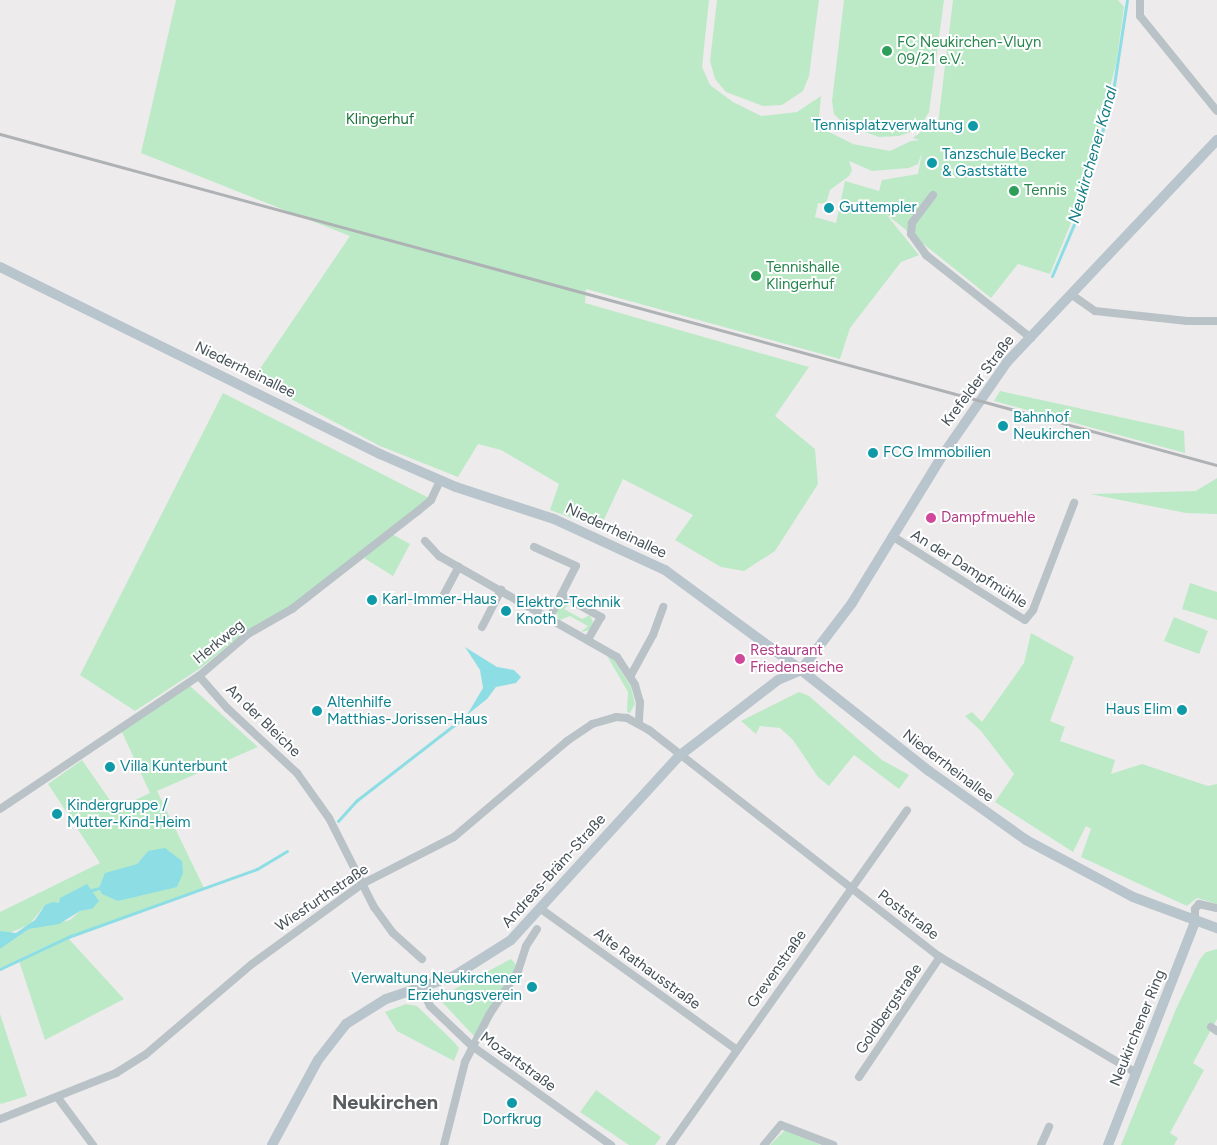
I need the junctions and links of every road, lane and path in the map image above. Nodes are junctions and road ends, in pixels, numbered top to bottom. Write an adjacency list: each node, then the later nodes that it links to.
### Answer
1 (1140, 0): 2 (street)
2 (1217, 111)
3 (1217, 140): 6 (main road, Krefelder Straße)
4 (933, 195): 8 (street)
5 (0, 267): 9 (main road, Niederrheinallee)
6 (1072, 295): 7 (street); 8 (main road, Krefelder Straße)
7 (1217, 321)
8 (1031, 338): 11 (main road, Krefelder Straße)
9 (440, 481): 22 (main road, Niederrheinallee); 24 (street, Herkweg)
10 (1074, 503): 11 (street, An der Dampfmühle)
11 (892, 536): 22 (main road, Krefelder Straße)
12 (425, 541): 14 (street)
13 (534, 547): 16 (street)
14 (459, 567): 15 (street); 17 (street)
15 (501, 590): 19 (street); 20 (street)
16 (561, 595): 19 (street); 21 (street)
17 (440, 602)
18 (663, 607): 23 (street)
19 (550, 617): 21 (street)
20 (482, 627)
21 (589, 638): 23 (street)
22 (801, 670): 26 (main road, Andreas-Bräm-Straße); 33 (main road, Niederrheinallee)
23 (631, 675): 25 (street)
24 (199, 676): 27 (street, Herkweg); 29 (street, An der Bleiche)
25 (639, 723): 26 (street, Wiesfurthstraße); 29 (street, Wiesfurthstraße)
26 (679, 756): 30 (street, Poststraße); 32 (main road, Andreas-Bräm-Straße)
27 (0, 810)
28 (908, 810): 30 (street, Grevenstraße)
29 (362, 884): 37 (street, An der Bleiche); 43 (street, Wiesfurthstraße)
30 (850, 889): 36 (street, Poststraße); 40 (street, Grevenstraße)
31 (1217, 908): 33 (street)
32 (541, 909): 38 (main road, Andreas-Bräm-Straße); 40 (street, Alte Rathausstraße)
33 (1195, 922): 34 (main road, Niederrheinallee); 41 (main road, Neukirchener Ring)
34 (1217, 928)
35 (537, 929): 39 (street)
36 (940, 957): 41 (street, Poststraße); 42 (street, Goldbergstraße)
37 (422, 959)
38 (421, 988): 39 (street, Mozartstraße); 47 (main road, Andreas-Bräm-Straße)
39 (472, 1046): 48 (street); 49 (street, Mozartstraße)
40 (737, 1050): 50 (street, Grevenstraße)
41 (1136, 1073): 54 (main road, Neukirchener Ring)
42 (859, 1077)
43 (58, 1098): 44 (street, Wiesfurthstraße); 46 (street)
44 (0, 1119)
45 (1049, 1127): 53 (street)
46 (93, 1145)
47 (272, 1145)
48 (444, 1145)
49 (611, 1145)
50 (670, 1145)
51 (764, 1145): 52 (street)
52 (833, 1145)
53 (1041, 1145)
54 (1108, 1145)

